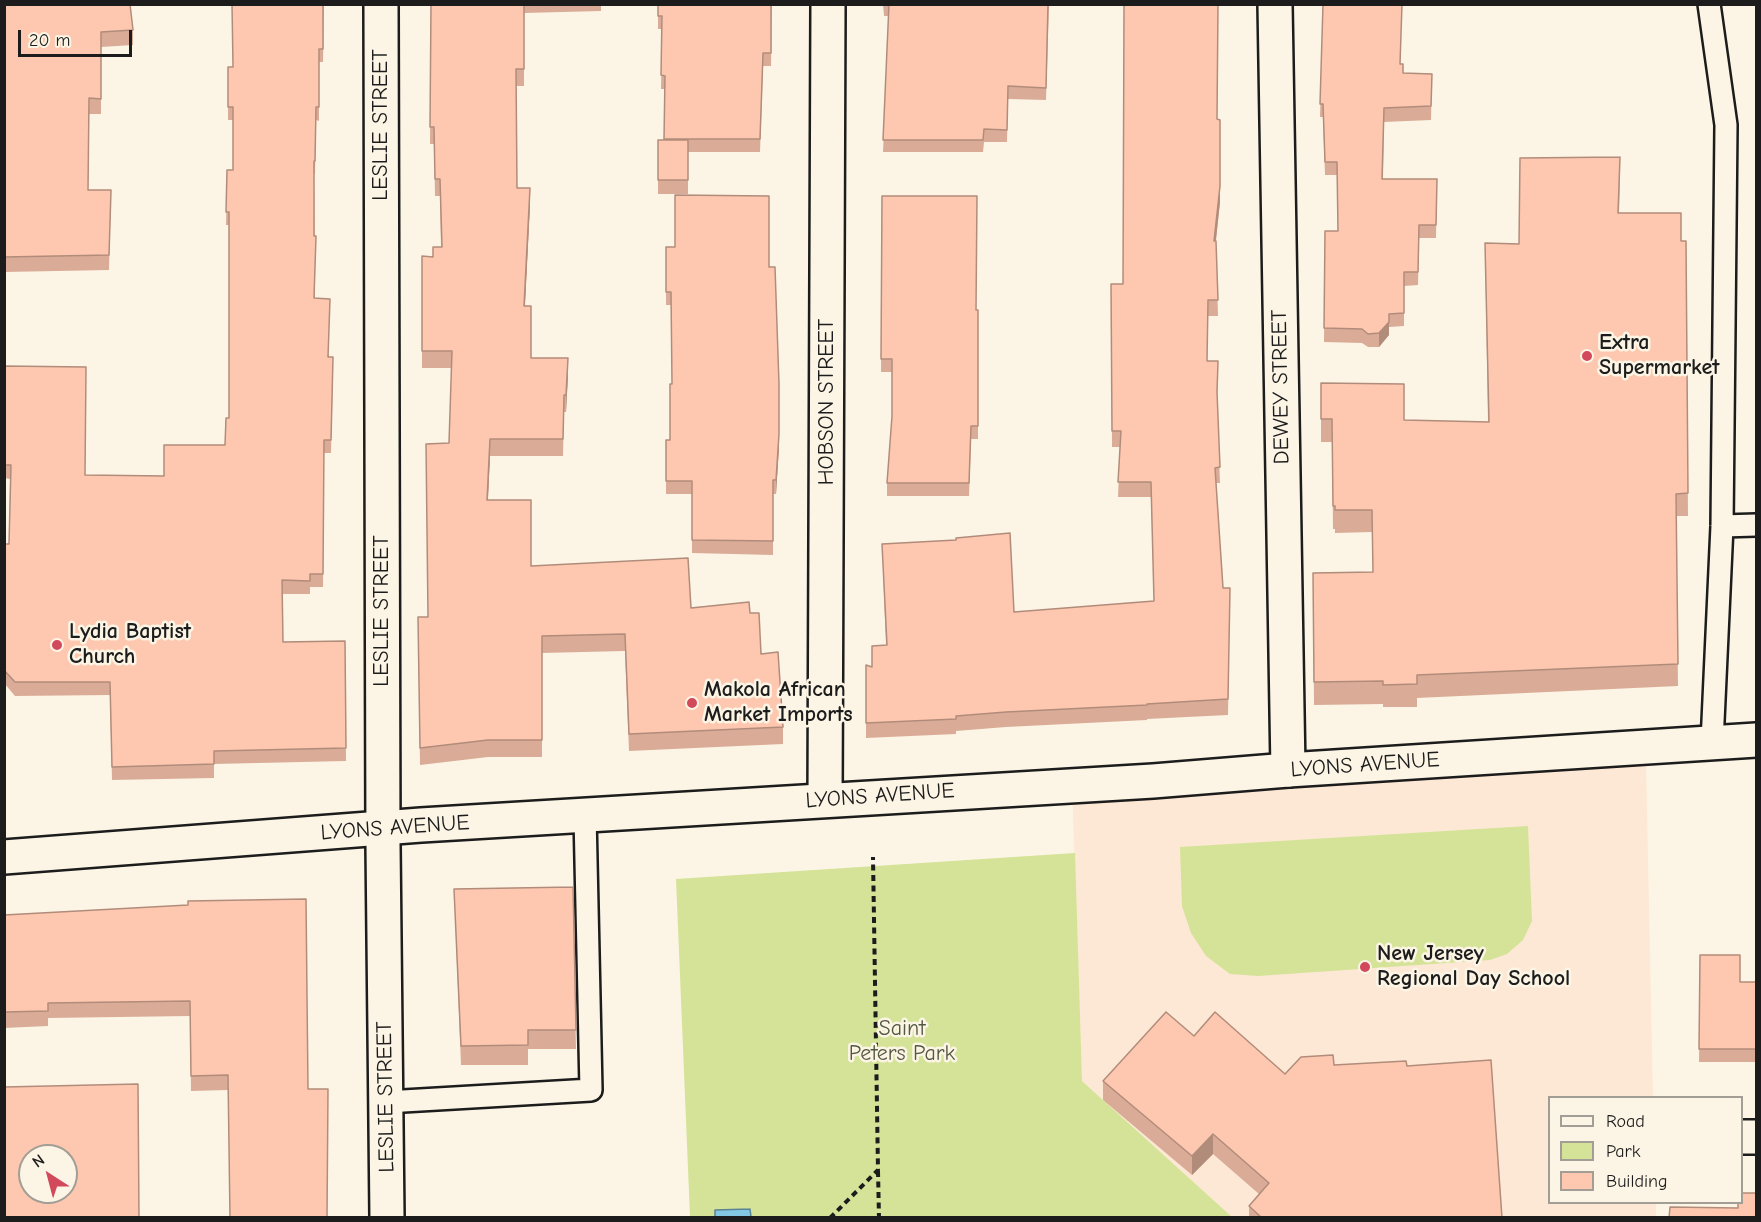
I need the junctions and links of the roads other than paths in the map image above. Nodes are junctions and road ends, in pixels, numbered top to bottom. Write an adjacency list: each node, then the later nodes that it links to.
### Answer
1 (381, 4): 12 (street, LESLIE STREET)
2 (828, 4): 10 (street, HOBSON STREET)
3 (1275, 4): 9 (street, DEWEY STREET)
4 (1709, 4): 6 (lane)
5 (1756, 525): 6 (lane)
6 (1722, 526): 8 (lane)
7 (1756, 740): 8 (street, LYONS AVENUE)
8 (1712, 743): 9 (street, LYONS AVENUE)
9 (1288, 770): 10 (street, LYONS AVENUE)
10 (825, 800): 11 (street, LYONS AVENUE)
11 (585, 815): 12 (street, LYONS AVENUE); 14 (lane)
12 (383, 828): 13 (street, LYONS AVENUE); 14 (street, LESLIE STREET)
13 (4, 857)
14 (386, 1102): 15 (street, LESLIE STREET)
15 (387, 1218)

